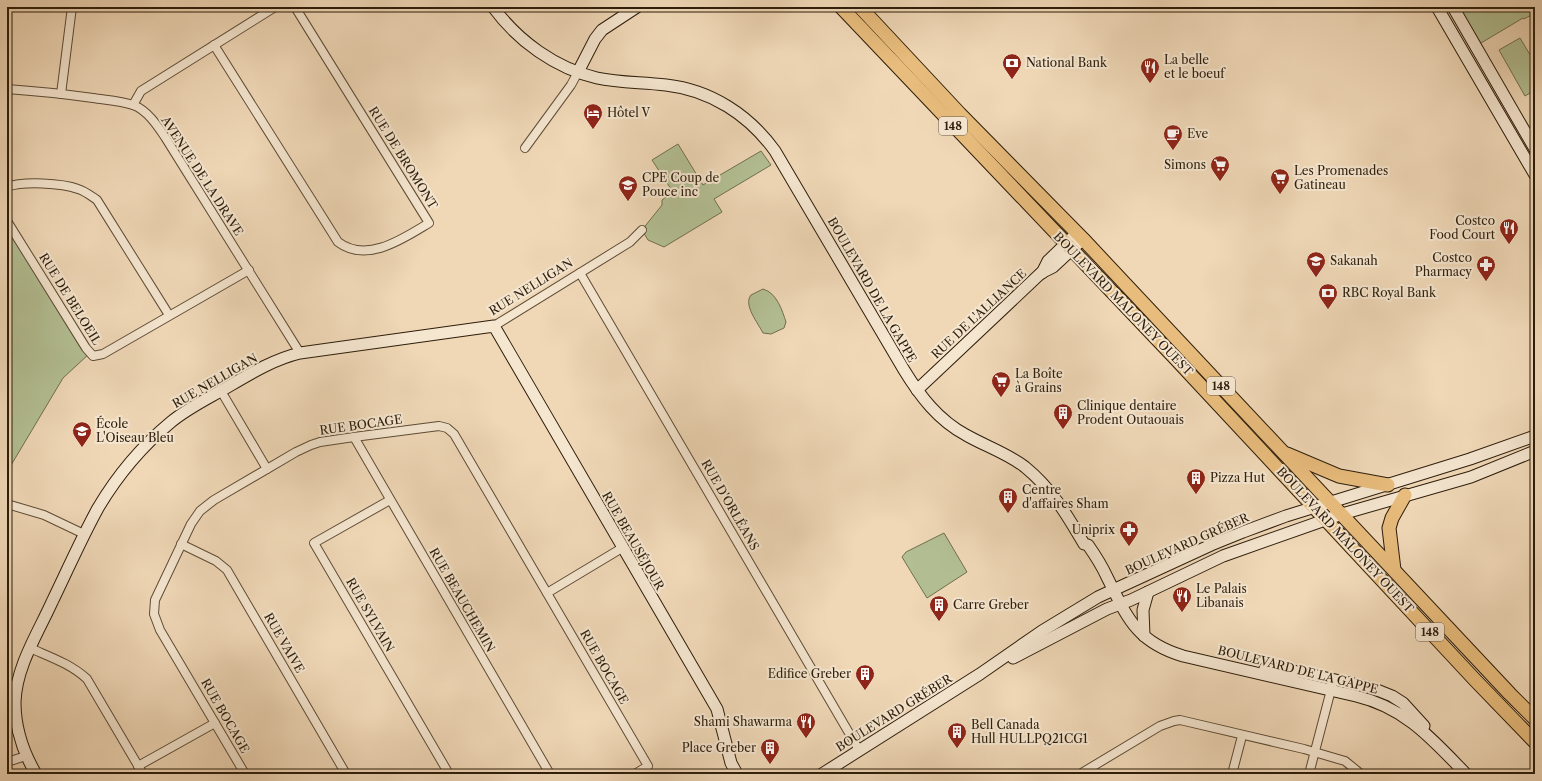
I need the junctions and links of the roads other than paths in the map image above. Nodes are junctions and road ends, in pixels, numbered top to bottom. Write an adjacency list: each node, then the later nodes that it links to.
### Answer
1 (72, 7): 13 (street)
2 (275, 7): 10 (street)
3 (294, 7): 10 (street, RUE DE BROMONT)
4 (493, 7): 11 (street, BOULEVARD DE LA GAPPE)
5 (637, 7): 11 (street)
6 (841, 7): 22 (main road, BOULEVARD MALONEY OUEST / 148)
7 (860, 7): 21 (main road, BOULEVARD MALONEY OUEST / 148)
8 (1437, 7): 17 (street)
9 (1453, 7): 16 (street)
10 (214, 45): 14 (street)
11 (578, 72): 15 (street); 28 (street, BOULEVARD DE LA GAPPE)
12 (7, 89): 13 (street, AVENUE DE LA DRAVE)
13 (61, 94): 14 (street, AVENUE DE LA DRAVE)
14 (133, 105): 23 (street, AVENUE DE LA DRAVE)
15 (525, 148)
16 (1535, 148)
17 (1535, 175)
18 (7, 187): 25 (street)
19 (7, 221): 25 (street, RUE DE BELOEIL)
20 (642, 230): 24 (street, RUE NELLIGAN)
21 (1080, 236): 22 (street, RUE DE L'ALLIANCE); 33 (main road, BOULEVARD MALONEY OUEST / 148)
22 (1068, 247): 28 (street, RUE DE L'ALLIANCE); 40 (main road, BOULEVARD MALONEY OUEST / 148)
23 (249, 270): 25 (street, RUE DE BELOEIL); 27 (street, AVENUE DE LA DRAVE)
24 (580, 273): 26 (street, RUE NELLIGAN); 59 (street, RUE D'ORLÉANS)
25 (169, 315)
26 (494, 326): 27 (street, RUE NELLIGAN); 45 (street, RUE BEAUSÉJOUR)
27 (300, 353): 29 (street, RUE NELLIGAN)
28 (916, 390): 47 (street, BOULEVARD DE LA GAPPE)
29 (221, 391): 34 (street); 43 (street, RUE NELLIGAN)
30 (1535, 436): 35 (street, BOULEVARD GRÉBER)
31 (354, 437): 34 (street, RUE BOCAGE); 37 (street, RUE BEAUCHEMIN); 49 (street, RUE BOCAGE)
32 (1535, 451): 36 (street, BOULEVARD GRÉBER)
33 (1283, 452): 35 (main road); 38 (main road, BOULEVARD MALONEY OUEST / 148)
34 (267, 469): 44 (street, RUE BOCAGE)
35 (1388, 485): 38 (street, BOULEVARD GRÉBER)
36 (1405, 495): 41 (street, BOULEVARD GRÉBER); 46 (main road)
37 (390, 500): 68 (street, RUE SYLVAIN); 69 (street, RUE BEAUCHEMIN)
38 (1331, 502): 40 (street, BOULEVARD GRÉBER); 41 (main road, BOULEVARD MALONEY OUEST / 148)
39 (7, 504): 43 (street)
40 (1314, 507): 42 (main road, BOULEVARD MALONEY OUEST / 148); 47 (street, BOULEVARD GRÉBER)
41 (1342, 514): 42 (street, BOULEVARD GRÉBER); 46 (main road, BOULEVARD MALONEY OUEST / 148)
42 (1325, 520): 48 (street, BOULEVARD GRÉBER); 58 (main road, BOULEVARD MALONEY OUEST / 148)
43 (84, 534): 52 (street, RUE NELLIGAN)
44 (181, 544): 56 (street, RUE BOCAGE); 67 (street, RUE VAIVE)
45 (622, 548): 49 (street); 71 (street, RUE BEAUSÉJOUR)
46 (1394, 570): 55 (main road, BOULEVARD MALONEY OUEST / 148)
47 (1114, 591): 50 (street, BOULEVARD DE LA GAPPE); 53 (street, BOULEVARD GRÉBER)
48 (1148, 592): 50 (street, BOULEVARD GRÉBER); 51 (street)
49 (547, 593): 70 (street, RUE BOCAGE)
50 (1120, 604): 51 (street, BOULEVARD DE LA GAPPE); 53 (street, BOULEVARD GRÉBER)
51 (1144, 636): 54 (street, BOULEVARD DE LA GAPPE)
52 (30, 648): 61 (street, RUE NELLIGAN); 63 (street)
53 (980, 674): 59 (street, BOULEVARD GRÉBER)
54 (1332, 685): 60 (street); 77 (street, BOULEVARD DE LA GAPPE)
55 (1535, 719)
56 (215, 723): 63 (street); 66 (street, RUE BOCAGE)
57 (1242, 736): 60 (street); 73 (street); 74 (street)
58 (1535, 742)
59 (859, 750): 72 (street, BOULEVARD GRÉBER)
60 (1315, 752): 75 (street); 76 (street)
61 (26, 756): 62 (street); 64 (street, RUE NELLIGAN)
62 (7, 762)
63 (138, 766): 65 (street)
64 (36, 774)
65 (143, 774)
66 (245, 774)
67 (346, 774)
68 (448, 774)
69 (550, 774)
70 (635, 774)
71 (737, 774)
72 (822, 774)
73 (1080, 774)
74 (1232, 774)
75 (1308, 774)
76 (1361, 774)
77 (1466, 774)

